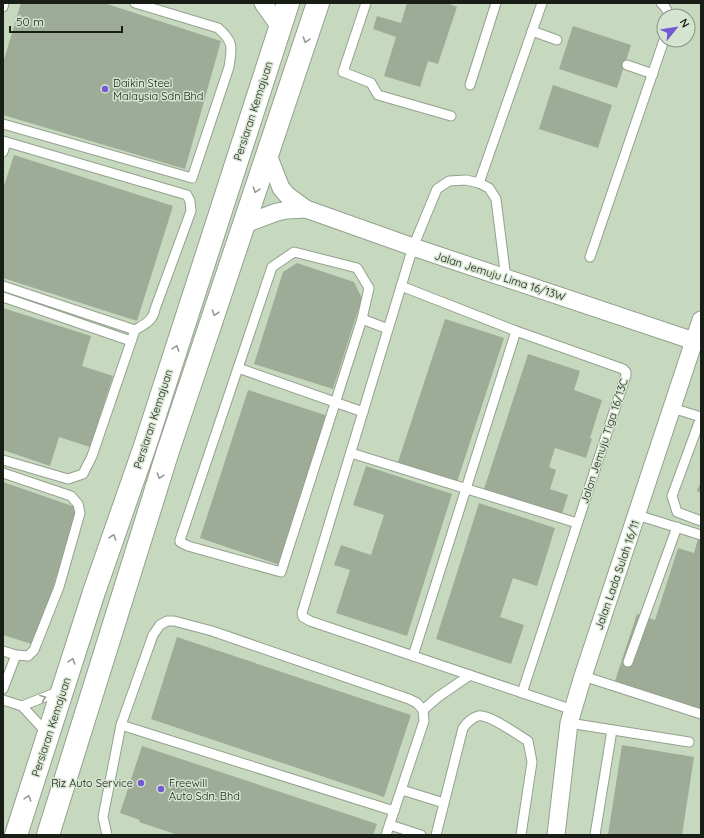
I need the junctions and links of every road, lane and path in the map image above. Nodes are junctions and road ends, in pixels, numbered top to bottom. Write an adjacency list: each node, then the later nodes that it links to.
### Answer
1 (4, 3): 9 (lane)
2 (135, 3): 18 (lane)
3 (263, 3): 10 (street)
4 (288, 3): 10 (main road, Persiaran Kemajuan)
5 (318, 3): 21 (main road, one-way to 21)
6 (366, 3): 17 (lane)
7 (496, 3): 16 (lane)
8 (542, 3): 11 (lane)
9 (3, 7)
10 (280, 27): 39 (main road, Persiaran Kemajuan, one-way to 10)
11 (532, 31): 12 (lane); 22 (lane)
12 (557, 40)
13 (661, 48): 15 (lane)
14 (627, 65): 15 (lane)
15 (653, 74): 26 (lane)
16 (470, 85)
17 (452, 116)
18 (3, 124)
19 (5, 141): 20 (lane); 34 (lane)
20 (3, 152)
21 (268, 155): 23 (street, Jalan Jemuju Lima 16/13W); 24 (main road, one-way to 24)
22 (480, 183): 25 (lane); 27 (lane)
23 (306, 209): 24 (street, Jalan Jemuju Lima 16/13W); 25 (street, Jalan Jemuju Lima 16/13W)
24 (245, 224): 41 (main road, one-way to 41)
25 (413, 247): 27 (street, Jalan Jemuju Lima 16/13W); 29 (lane)
26 (590, 256)
27 (506, 278): 37 (street, Jalan Jemuju Lima 16/13W)
28 (3, 286): 34 (lane)
29 (401, 286): 33 (lane); 35 (lane, Jalan Jemuju Tiga 16/13C)
30 (3, 297): 36 (lane)
31 (362, 319): 33 (lane); 38 (lane); 40 (lane)
32 (701, 320): 37 (street, Jalan Lada Sulah 16/11)
33 (388, 329): 43 (lane)
34 (135, 330): 36 (lane)
35 (516, 331): 50 (lane); 53 (lane, Jalan Jemuju Tiga 16/13C)
36 (131, 341): 48 (lane)
37 (694, 341): 42 (street, Jalan Lada Sulah 16/11)
38 (238, 368): 40 (lane); 40 (lane)
39 (161, 396): 41 (main road); 45 (main road, Persiaran Kemajuan)
40 (336, 401): 43 (lane)
41 (184, 404): 46 (main road)
42 (672, 408): 44 (lane); 51 (street, Jalan Lada Sulah 16/11)
43 (363, 412): 47 (lane)
44 (701, 417): 52 (lane)
45 (145, 446): 46 (main road); 63 (main road, Persiaran Kemajuan, one-way to 45)
46 (168, 451): 79 (main road, one-way to 79)
47 (351, 453): 50 (lane); 58 (lane)
48 (3, 460)
49 (3, 473): 57 (lane)
50 (466, 489): 53 (lane); 58 (lane)
51 (637, 515): 54 (lane); 61 (street, Jalan Lada Sulah 16/11)
52 (701, 521)
53 (577, 523): 64 (lane, Jalan Jemuju Tiga 16/13C)
54 (677, 528): 55 (lane); 59 (lane)
55 (701, 535)
56 (3, 651): 57 (lane)
57 (16, 655): 62 (lane)
58 (413, 656): 60 (lane)
59 (628, 662)
60 (470, 675): 64 (lane); 67 (lane)
61 (583, 676): 68 (lane); 69 (street, Jalan Lada Sulah 16/11)
62 (3, 689)
63 (63, 690): 66 (lane, one-way to 63); 72 (main road, Persiaran Kemajuan)
64 (522, 693): 69 (lane)
65 (3, 700): 66 (lane)
66 (22, 706): 72 (lane)
67 (423, 710): 70 (lane); 74 (lane)
68 (701, 714)
69 (571, 716): 71 (lane); 85 (street, Jalan Lada Sulah 16/11)
70 (122, 725): 76 (lane); 80 (lane)
71 (612, 730): 73 (lane); 86 (lane)
72 (49, 735): 78 (main road, Persiaran Kemajuan, one-way to 72)
73 (689, 742)
74 (402, 790): 75 (lane); 76 (lane)
75 (444, 803): 83 (lane); 84 (lane)
76 (394, 811): 77 (lane)
77 (390, 825): 81 (lane); 82 (lane)
78 (16, 835)
79 (48, 835)
80 (107, 835)
81 (386, 835)
82 (421, 835)
83 (436, 835)
84 (521, 835)
85 (556, 835)
86 (595, 835)

